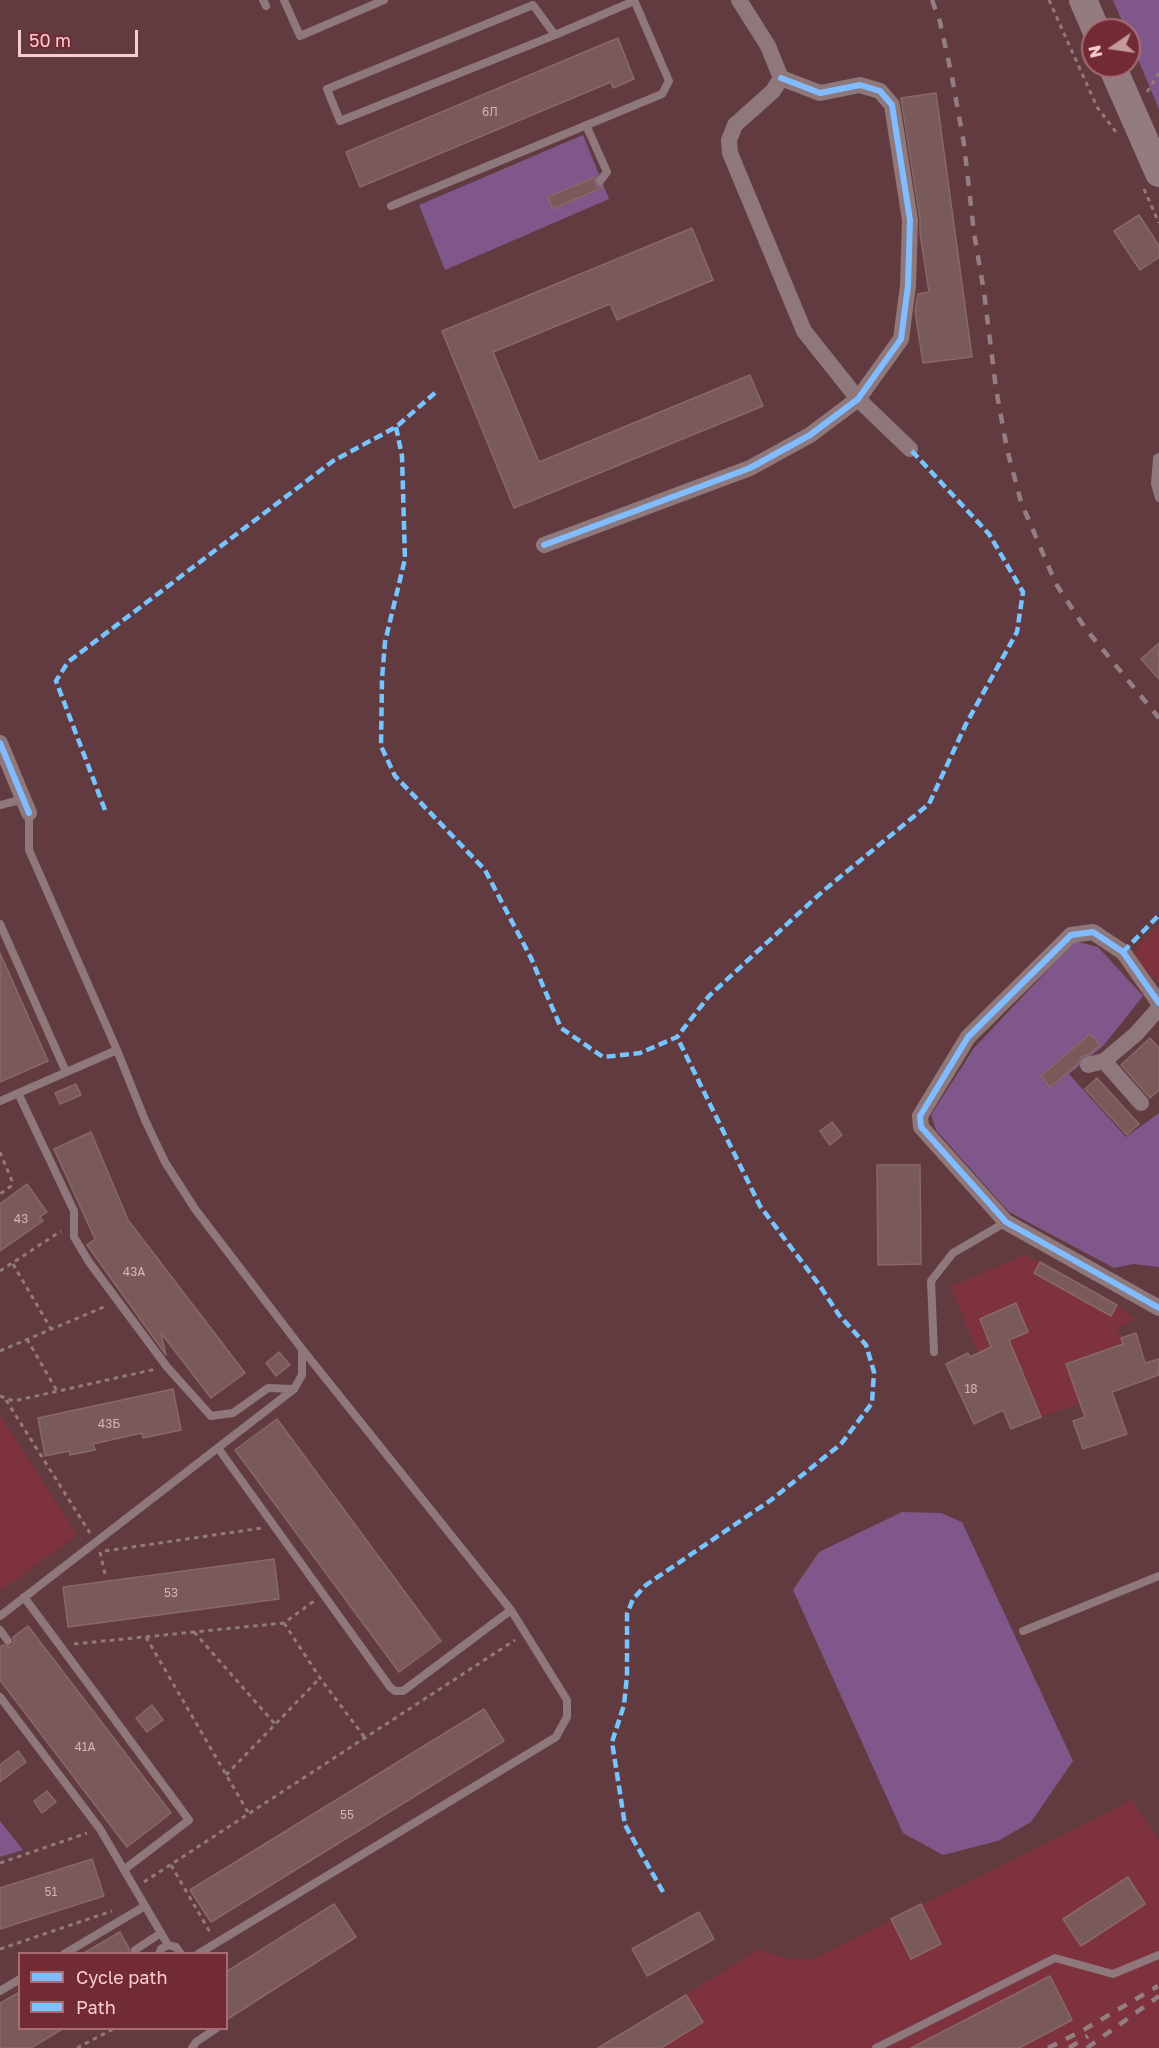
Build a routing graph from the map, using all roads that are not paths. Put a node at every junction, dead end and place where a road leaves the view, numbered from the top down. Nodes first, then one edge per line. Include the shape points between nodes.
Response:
1 (284, 0) edge
2 (384, 0) edge
3 (634, 0) edge
4 (739, 0) edge
5 (1083, 0) edge
6 (1091, 18) edge
7 (555, 34) junction
8 (781, 78) junction
9 (1116, 78) edge
10 (586, 124) junction
11 (1150, 178) edge
12 (600, 181) dead end
13 (391, 206) dead end
14 (858, 399) junction
15 (910, 449) dead end
16 (1159, 457) edge
17 (1159, 498) edge
18 (544, 545) dead end
19 (0, 743) edge
20 (0, 805) edge
21 (26, 806) junction
22 (0, 924) edge
23 (1159, 1003) edge
24 (1159, 1008) edge
25 (117, 1050) junction
26 (66, 1071) junction
27 (18, 1093) junction
28 (0, 1101) edge
29 (1141, 1102) dead end
30 (1006, 1222) junction
31 (1159, 1308) edge
32 (302, 1349) junction
33 (934, 1352) dead end
34 (294, 1389) junction
35 (218, 1448) junction
36 (1159, 1576) edge
37 (24, 1597) junction
38 (511, 1610) junction
39 (0, 1616) edge
40 (0, 1630) edge
41 (1023, 1631) dead end
42 (8, 1641) dead end
43 (0, 1697) edge
44 (125, 1869) junction
45 (143, 1903) junction
46 (161, 1933) junction
47 (168, 1946) junction
48 (135, 1950) dead end
49 (66, 1952) edge
50 (160, 1952) edge
51 (180, 1952) edge
52 (200, 1952) edge
53 (1159, 1955) edge
54 (18, 1980) edge
55 (0, 1991) edge
56 (214, 2030) edge
57 (192, 2048) edge
58 (876, 2048) edge

1 - 2 lane via 300,36
3 - 7 lane
3 - 10 lane via 669,81 662,94
4 - 8 street via 768,45
5 - 6 highway
7 - 7 lane via 340,122 327,89 533,5
8 - 14 street via 773,91 735,124 729,140 730,153 804,331
8 - 14 street via 820,93 860,85 880,91 892,105 910,219 908,286 901,339
9 - 11 highway
10 - 12 lane via 607,172
10 - 13 lane
14 - 15 street
14 - 18 street via 810,435 750,468
16 - 17 lane via 1155,484
19 - 21 street
20 - 21 lane
21 - 25 lane via 29,850
22 - 26 lane
23 - 30 street via 1123,952 1093,932 1071,935 968,1037 920,1116 921,1127
24 - 29 street via 1136,1034 1096,1063
25 - 26 lane
25 - 32 lane via 165,1162 195,1209
26 - 27 lane
27 - 28 lane
27 - 34 lane via 74,1211 74,1237 167,1367 211,1416 233,1413 268,1388
30 - 31 street
30 - 33 lane via 953,1253 931,1281
32 - 34 lane via 302,1376
32 - 38 lane
34 - 35 lane
35 - 37 lane
35 - 38 lane via 395,1691 403,1691
36 - 41 lane
37 - 39 lane
37 - 44 lane via 189,1820
38 - 52 lane via 567,1700 567,1717 556,1737
40 - 42 lane
43 - 44 lane via 100,1828
44 - 45 lane
45 - 46 lane
45 - 49 lane
46 - 47 lane
46 - 48 lane
47 - 50 lane
47 - 51 lane
53 - 58 lane via 1113,1974 1055,1958
54 - 55 lane
56 - 57 lane

